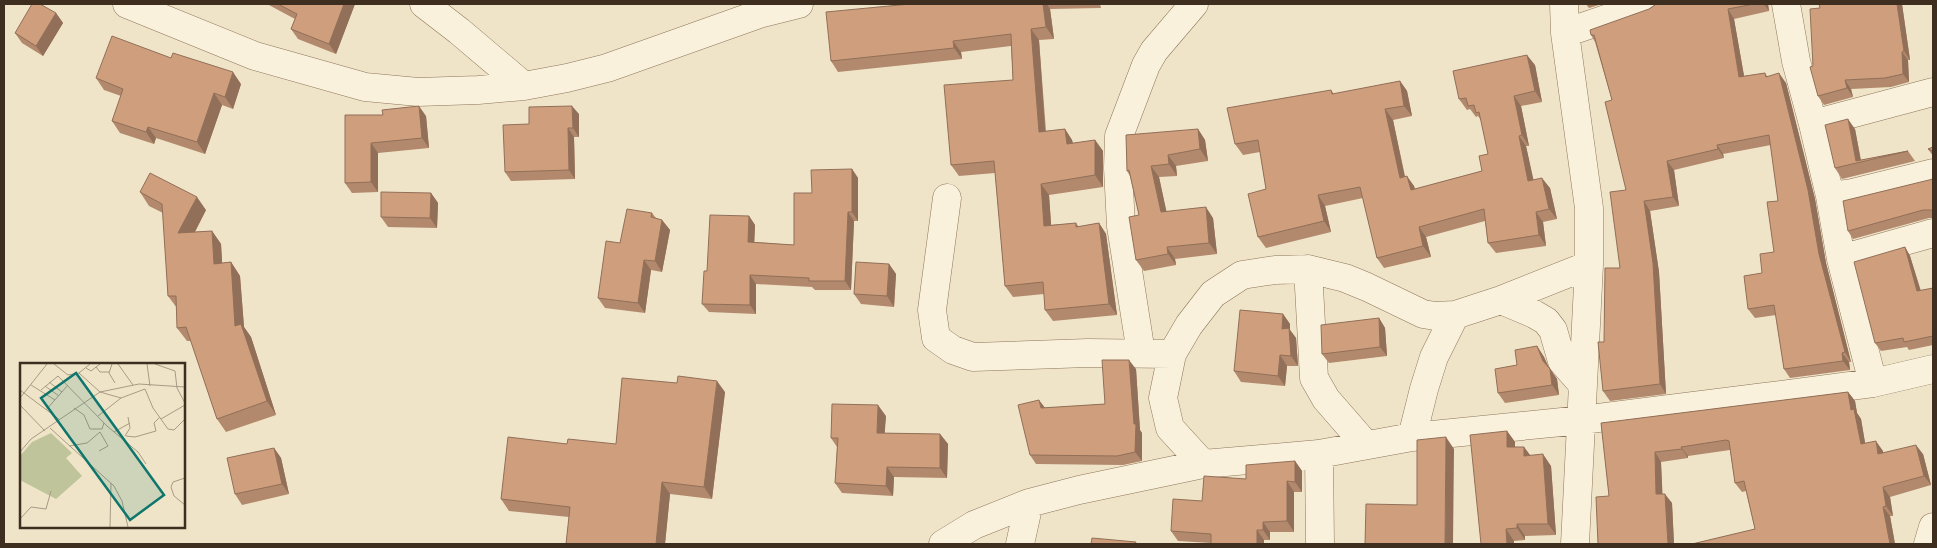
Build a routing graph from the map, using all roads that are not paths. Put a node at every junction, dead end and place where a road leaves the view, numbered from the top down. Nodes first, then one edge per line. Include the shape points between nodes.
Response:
1 (128, 4) edge
2 (424, 4) edge
3 (799, 4) edge
4 (1194, 4) edge
5 (1564, 4) edge
6 (1650, 4) edge
7 (1786, 4) edge
8 (1565, 33) junction
9 (524, 86) junction
10 (1933, 92) edge
11 (1813, 124) junction
12 (1933, 173) edge
13 (1830, 196) junction
14 (947, 198) dead end
15 (1933, 233) edge
16 (1841, 259) junction
17 (1589, 266) junction
18 (1308, 269) junction
19 (1501, 300) junction
20 (1455, 315) junction
21 (1141, 353) junction
22 (1172, 354) junction
23 (1933, 369) edge
24 (1873, 383) junction
25 (1583, 385) junction
26 (1582, 420) junction
27 (1170, 428) junction
28 (1412, 437) junction
29 (1366, 445) junction
30 (1319, 454) junction
31 (1203, 464) junction
32 (1152, 474) junction
33 (1029, 503) junction
34 (1933, 527) edge
35 (943, 544) edge
36 (1020, 544) edge
37 (1320, 544) edge
38 (1575, 544) edge
39 (1928, 544) edge

1 - 9 street via 255,56 366,87 418,92
2 - 9 street
3 - 9 street via 750,17 607,68
4 - 21 street via 1146,65 1119,136 1121,226
5 - 8 street
6 - 8 street
7 - 11 street via 1796,61
8 - 17 street via 1589,208
10 - 11 street
11 - 13 street
12 - 13 street
13 - 16 street
14 - 21 street via 932,310 936,338 953,350 972,357
15 - 16 street
16 - 24 street
17 - 19 street
17 - 25 street
18 - 20 street via 1367,286 1423,314
18 - 22 street via 1242,275 1213,294
18 - 29 street via 1314,378 1326,399
19 - 20 street
19 - 25 street via 1546,321 1553,330 1562,361
20 - 28 street via 1434,356
21 - 22 street
22 - 27 street via 1163,398
23 - 24 street
24 - 26 street
25 - 26 street
26 - 28 street
26 - 38 street
27 - 31 street
27 - 32 street
28 - 29 street
29 - 30 street
30 - 31 street
30 - 37 street
31 - 32 street
32 - 33 street
33 - 35 street via 974,526
33 - 36 street
34 - 39 street

